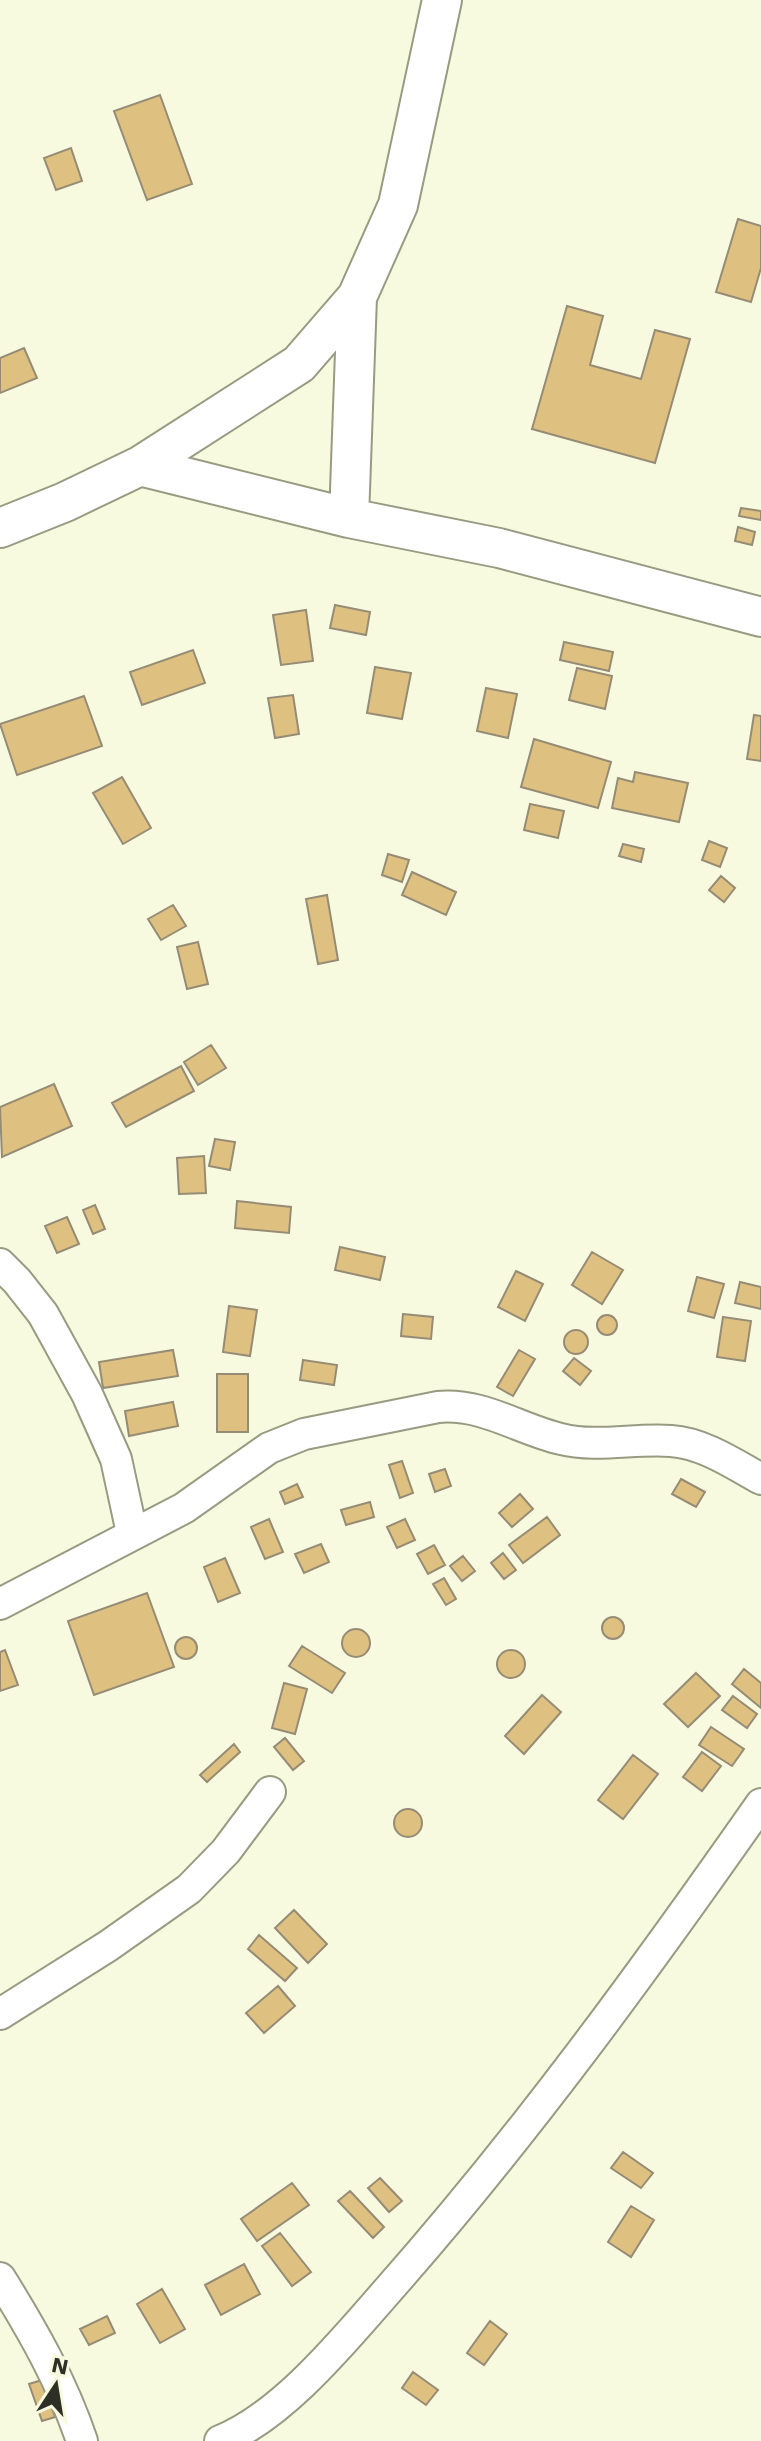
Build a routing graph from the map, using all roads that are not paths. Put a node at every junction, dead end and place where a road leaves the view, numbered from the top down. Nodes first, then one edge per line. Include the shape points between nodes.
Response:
1 (442, 0) edge
2 (357, 297) junction
3 (140, 466) junction
4 (349, 518) junction
5 (0, 528) edge
6 (761, 617) edge
7 (0, 1264) edge
8 (761, 1479) edge
9 (132, 1533) junction
10 (0, 1604) edge
11 (270, 1792) dead end
12 (761, 1804) edge
13 (0, 2014) edge
14 (0, 2278) edge
15 (82, 2441) edge
16 (220, 2441) edge

1 - 2 street via 398,205
2 - 3 street via 299,364
2 - 4 street
3 - 4 street
3 - 5 street
4 - 6 street via 499,548
7 - 9 street via 43,1314 87,1394 116,1459
8 - 9 street via 709,1451 674,1441 561,1439 457,1405 304,1434 269,1448 184,1508
9 - 10 street
11 - 13 street via 226,1851 189,1889
12 - 16 street via 533,2117 436,2235 303,2383
14 - 15 street via 54,2370

